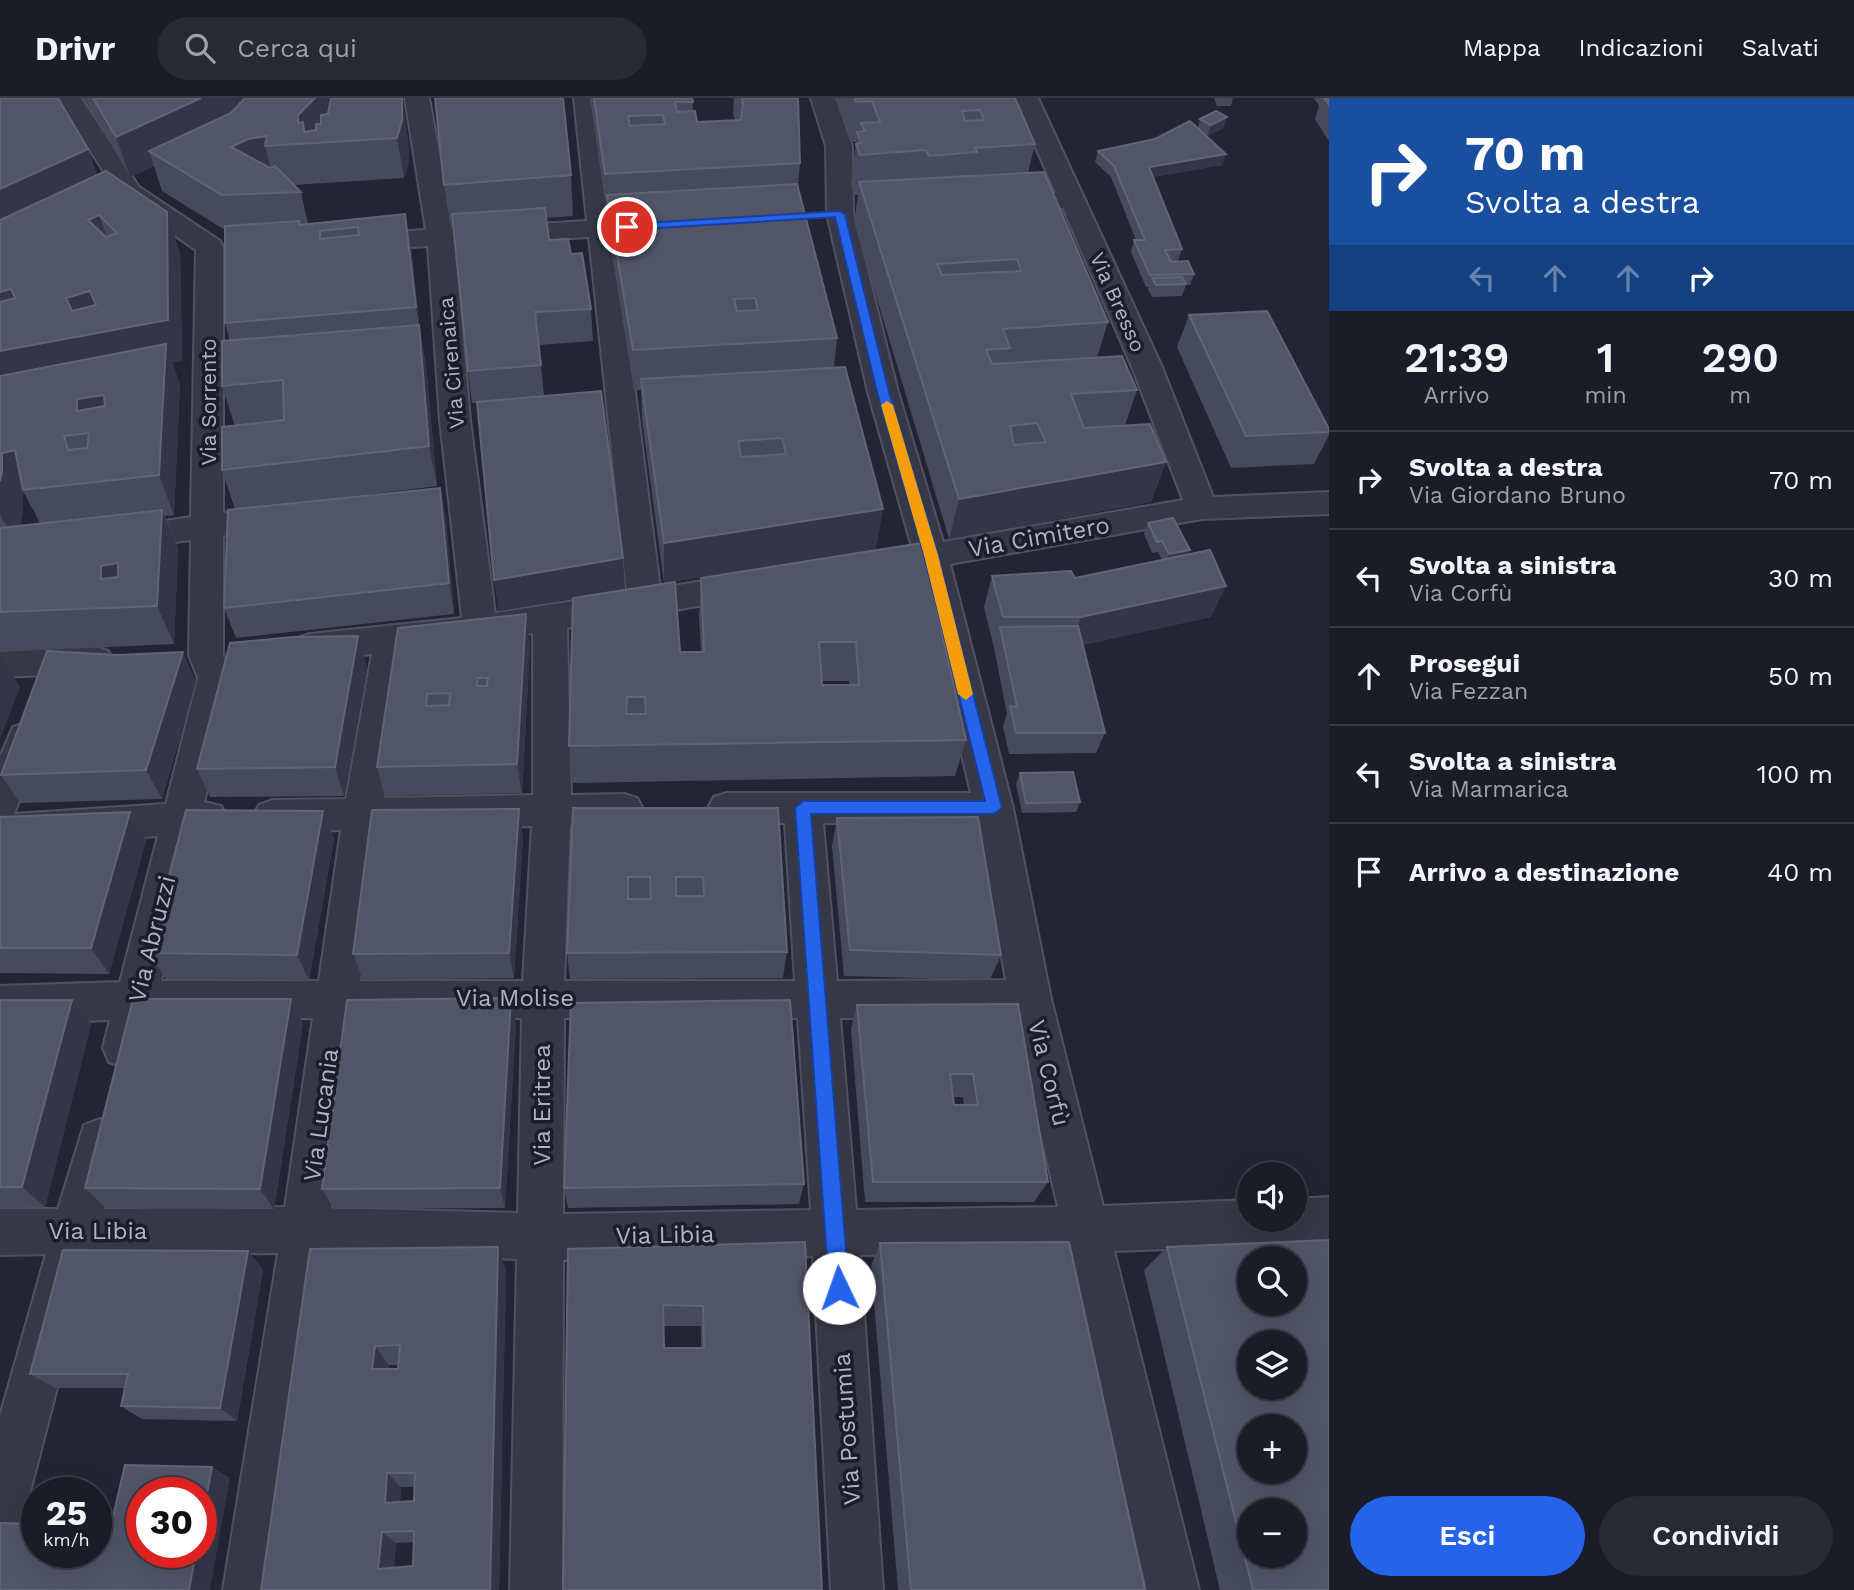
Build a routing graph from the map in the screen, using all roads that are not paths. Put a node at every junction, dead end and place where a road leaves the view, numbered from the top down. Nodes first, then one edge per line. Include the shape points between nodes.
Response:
1 (69, 98) edge
2 (417, 98) edge
3 (586, 98) edge
4 (822, 98) edge
5 (1026, 98) edge
6 (1072, 200) junction
7 (976, 206) edge
8 (867, 212) edge
9 (827, 215) junction
10 (680, 224) edge
11 (601, 229) junction
12 (441, 239) junction
13 (332, 243) edge
14 (1329, 503) edge
15 (1202, 508) junction
16 (263, 520) edge
17 (209, 526) junction
18 (91, 541) edge
19 (931, 555) junction
20 (877, 564) edge
21 (781, 580) edge
22 (645, 602) junction
23 (550, 620) junction
24 (480, 628) junction
25 (392, 640) junction
26 (273, 650) edge
27 (207, 655) joint
28 (130, 658) edge
29 (55, 662) junction
30 (0, 664) edge
31 (0, 804) edge
32 (803, 808) junction
33 (994, 808) junction
34 (552, 809) junction
35 (362, 815) junction
36 (183, 817) junction
37 (0, 831) edge
38 (542, 998) junction
39 (337, 999) junction
40 (816, 999) junction
41 (1030, 999) junction
42 (136, 1000) junction
43 (0, 1005) edge
44 (1329, 1220) edge
45 (1087, 1229) junction
46 (305, 1230) junction
47 (0, 1231) edge
48 (77, 1232) junction
49 (835, 1233) junction
50 (540, 1237) junction
51 (0, 1507) edge
52 (249, 1590) edge
53 (536, 1590) edge
54 (857, 1590) edge
55 (1172, 1590) edge

1 - 17 street, Via Sorrento via 129,192 224,247 208,370
2 - 12 street, Via Cirenaica
3 - 11 street
4 - 9 street, Via Corfù via 839,146
5 - 6 street, Via Bresso
6 - 7 street
6 - 15 street, Via Bresso via 1147,367
8 - 9 street
9 - 19 street, Via Corfù via 869,393
10 - 11 street
11 - 12 street
11 - 22 street
12 - 13 street
12 - 24 street, Via Cirenaica via 435,351 469,419 452,500
14 - 15 street, Via Cimitero
15 - 19 street, Via Cimitero
16 - 17 street
17 - 18 street
17 - 27 street, Via Sorrento
19 - 20 street, Via Cimitero
19 - 33 street, Via Corfù
21 - 22 street
22 - 23 street
23 - 24 street
23 - 34 street, Via Eritrea
24 - 25 street
25 - 26 street
25 - 35 street, Via Lucania
27 - 36 street, Via Abruzzi via 216,678
28 - 29 street
29 - 30 street
29 - 31 street
32 - 33 street
32 - 34 street
32 - 40 street, Via Postumia
33 - 41 street, Via Corfù
34 - 35 street
34 - 38 street, Via Eritrea
35 - 36 street
35 - 39 street, Via Lucania
36 - 37 street
36 - 42 street, Via Abruzzi
38 - 39 street, Via Molise
38 - 40 street, Via Molise
38 - 50 street, Via Eritrea
39 - 42 street, Via Molise
39 - 46 street, Via Lucania
40 - 41 street, Via Molise
40 - 49 street, Via Postumia
41 - 45 street, Via Corfù
42 - 43 street, Via Molise
42 - 48 street, Via Abruzzi
44 - 45 street, Via Libia
45 - 49 street, Via Libia
45 - 55 street, Via Corfù
46 - 48 street, Via Libia
46 - 50 street, Via Libia
46 - 52 street, Via Lucania
47 - 48 street, Via Libia
48 - 51 street, Via Abruzzi
49 - 50 street, Via Libia
49 - 54 street, Via Postumia
50 - 53 street, Via Eritrea

